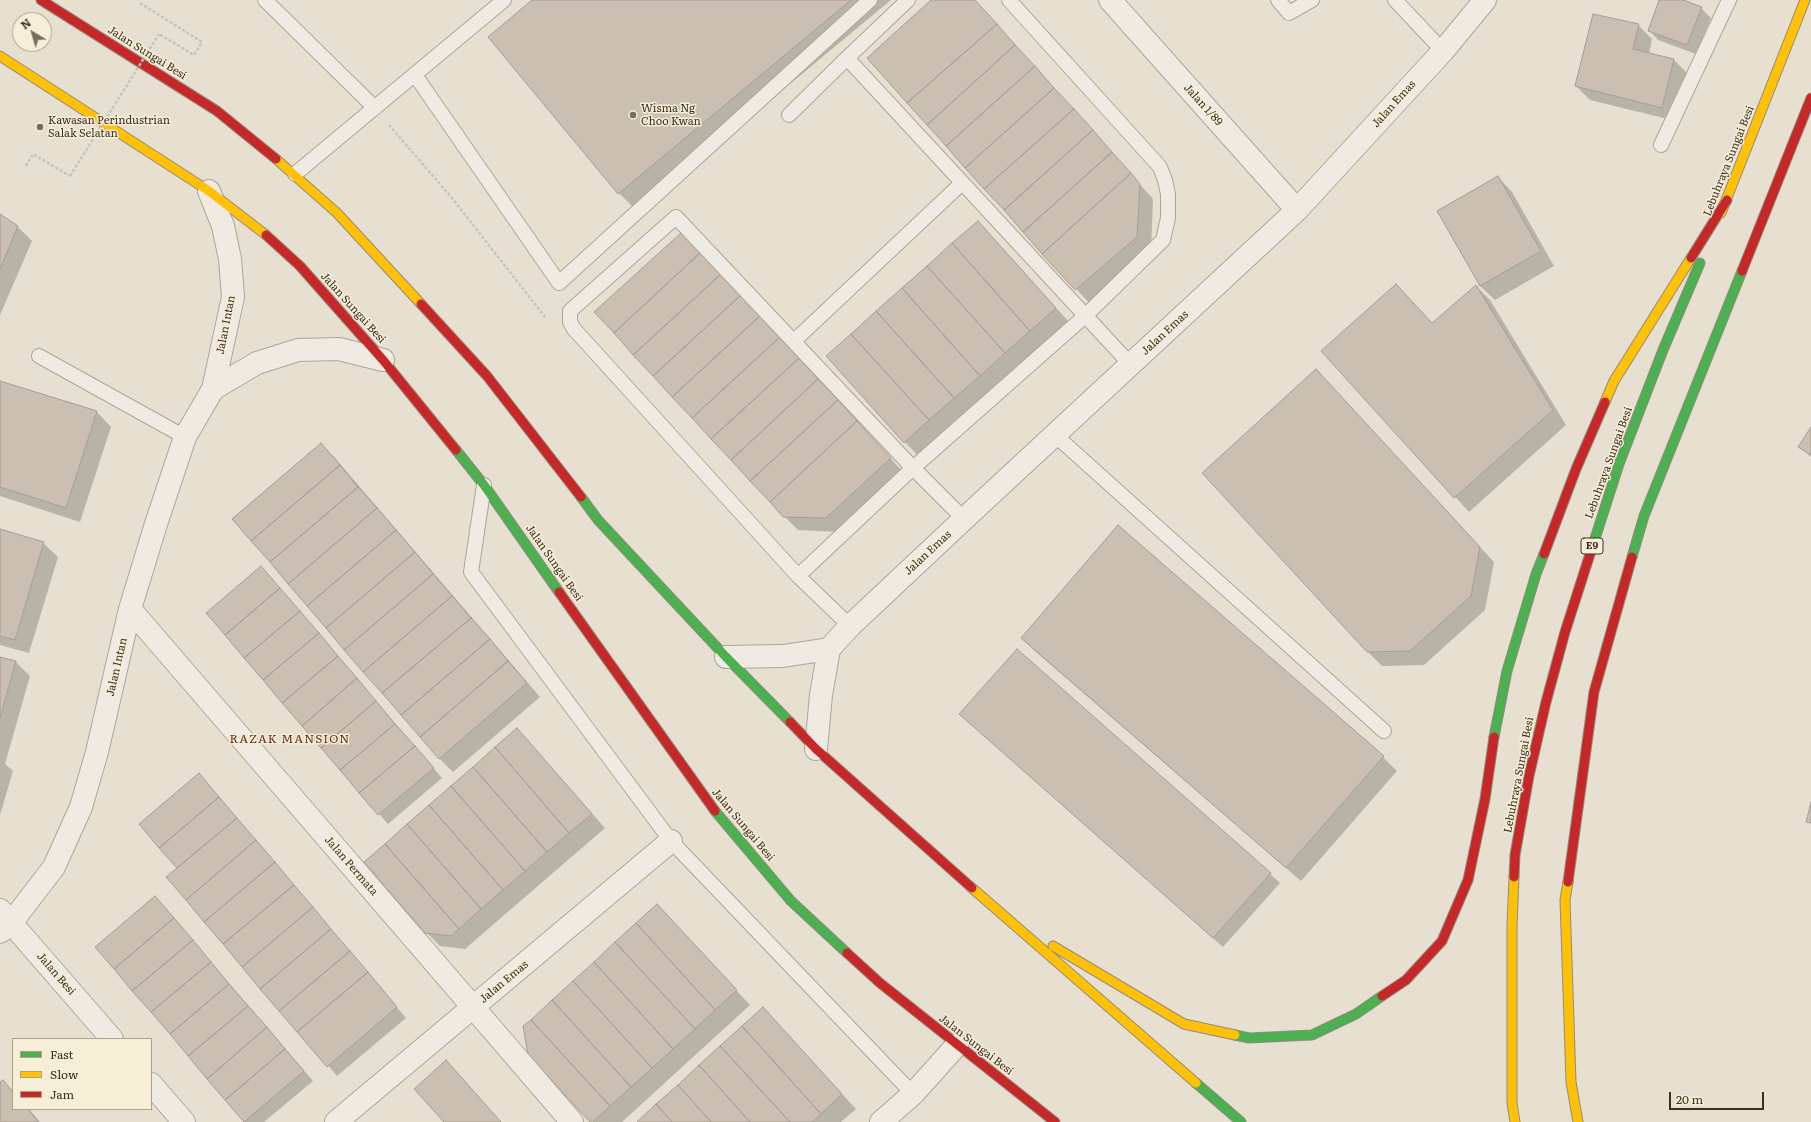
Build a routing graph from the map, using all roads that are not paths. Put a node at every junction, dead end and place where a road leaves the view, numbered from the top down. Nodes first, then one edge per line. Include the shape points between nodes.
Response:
1 (41, 0) edge
2 (266, 0) edge
3 (504, 0) edge
4 (870, 0) edge
5 (908, 0) edge
6 (1008, 0) edge
7 (1110, 0) edge
8 (1278, 0) edge
9 (1312, 0) edge
10 (1395, 0) edge
11 (1485, 0) edge
12 (1729, 0) edge
13 (1805, 0) edge
14 (1443, 51) junction
15 (0, 56) edge
16 (848, 58) junction
17 (415, 75) junction
18 (1811, 98) edge
19 (374, 108) junction
20 (789, 115) dead end
21 (1661, 145) dead end
22 (295, 174) junction
23 (962, 183) junction
24 (209, 191) junction
25 (1727, 200) junction
26 (1297, 210) junction
27 (1085, 316) junction
28 (794, 341) junction
29 (39, 356) dead end
30 (383, 360) junction
31 (1131, 365) junction
32 (213, 390) junction
33 (1055, 435) junction
34 (184, 437) junction
35 (913, 468) junction
36 (484, 484) junction
37 (964, 519) junction
38 (798, 576) junction
39 (130, 609) junction
40 (850, 626) junction
41 (829, 649) junction
42 (726, 657) junction
43 (1384, 732) dead end
44 (816, 748) junction
45 (671, 841) junction
46 (1006, 918) junction
47 (4, 921) edge
48 (474, 1008) junction
49 (111, 1038) edge
50 (957, 1046) junction
51 (152, 1085) edge
52 (913, 1094) junction
53 (184, 1122) edge
54 (336, 1122) edge
55 (572, 1122) edge
56 (881, 1122) edge
57 (1055, 1122) edge
58 (1241, 1122) edge
59 (1515, 1122) edge
60 (1578, 1122) edge

1 - 22 highway, Jalan Sungai Besi via 217,111
2 - 19 lane
3 - 17 lane
4 - 17 lane via 558,283
5 - 16 lane
6 - 27 lane via 1160,167 1165,180 1168,218 1163,240
7 - 26 street, Jalan 1/89
8 - 9 lane via 1289,13
10 - 14 lane
11 - 14 street, Jalan Emas
12 - 21 lane
13 - 25 highway, Lebuhraya Sungai Besi / E9
14 - 26 street, Jalan Emas
15 - 24 highway, Jalan Sungai Besi
16 - 20 lane
16 - 23 lane
17 - 19 lane
18 - 60 highway via 1644,516 1594,692 1565,900 1571,1082
19 - 22 lane
22 - 42 highway, Jalan Sungai Besi via 337,213 487,376 598,520
23 - 27 lane
23 - 28 lane
24 - 30 highway, Jalan Sungai Besi via 256,226 300,266
24 - 32 street, Jalan Intan via 223,226 230,259 233,297
25 - 46 highway via 1614,381 1576,469 1536,574 1507,671 1468,880 1442,941 1406,980 1356,1014 1312,1035 1249,1038 1184,1024
25 - 59 highway, Lebuhraya Sungai Besi / E9 via 1619,464 1565,632 1546,702 1515,855 1512,926 1512,1103
26 - 31 street, Jalan Emas
27 - 31 lane
27 - 35 lane
28 - 35 lane
28 - 38 lane via 676,217 570,311 570,322 574,329
29 - 34 lane
30 - 32 street, Jalan Intan via 339,349 298,350 257,362
30 - 36 highway, Jalan Sungai Besi
31 - 33 street, Jalan Emas
32 - 34 street, Jalan Intan
33 - 37 street, Jalan Emas
33 - 43 lane
34 - 39 street, Jalan Intan
35 - 37 lane
35 - 38 lane
36 - 45 lane via 471,572
36 - 50 highway, Jalan Sungai Besi via 708,803 791,901 880,983
37 - 40 street, Jalan Emas
38 - 40 lane
39 - 47 street, Jalan Intan via 97,752 81,807 54,867
39 - 48 street, Jalan Permata
40 - 41 street, Jalan Emas
41 - 42 street via 783,656
41 - 44 street
42 - 44 highway, Jalan Sungai Besi
44 - 46 highway, Jalan Sungai Besi
45 - 48 street, Jalan Emas
45 - 52 lane
46 - 58 highway
47 - 49 street, Jalan Besi
48 - 54 street, Jalan Emas
48 - 55 street, Jalan Permata
50 - 52 street
50 - 57 highway, Jalan Sungai Besi
51 - 53 street
52 - 56 street

